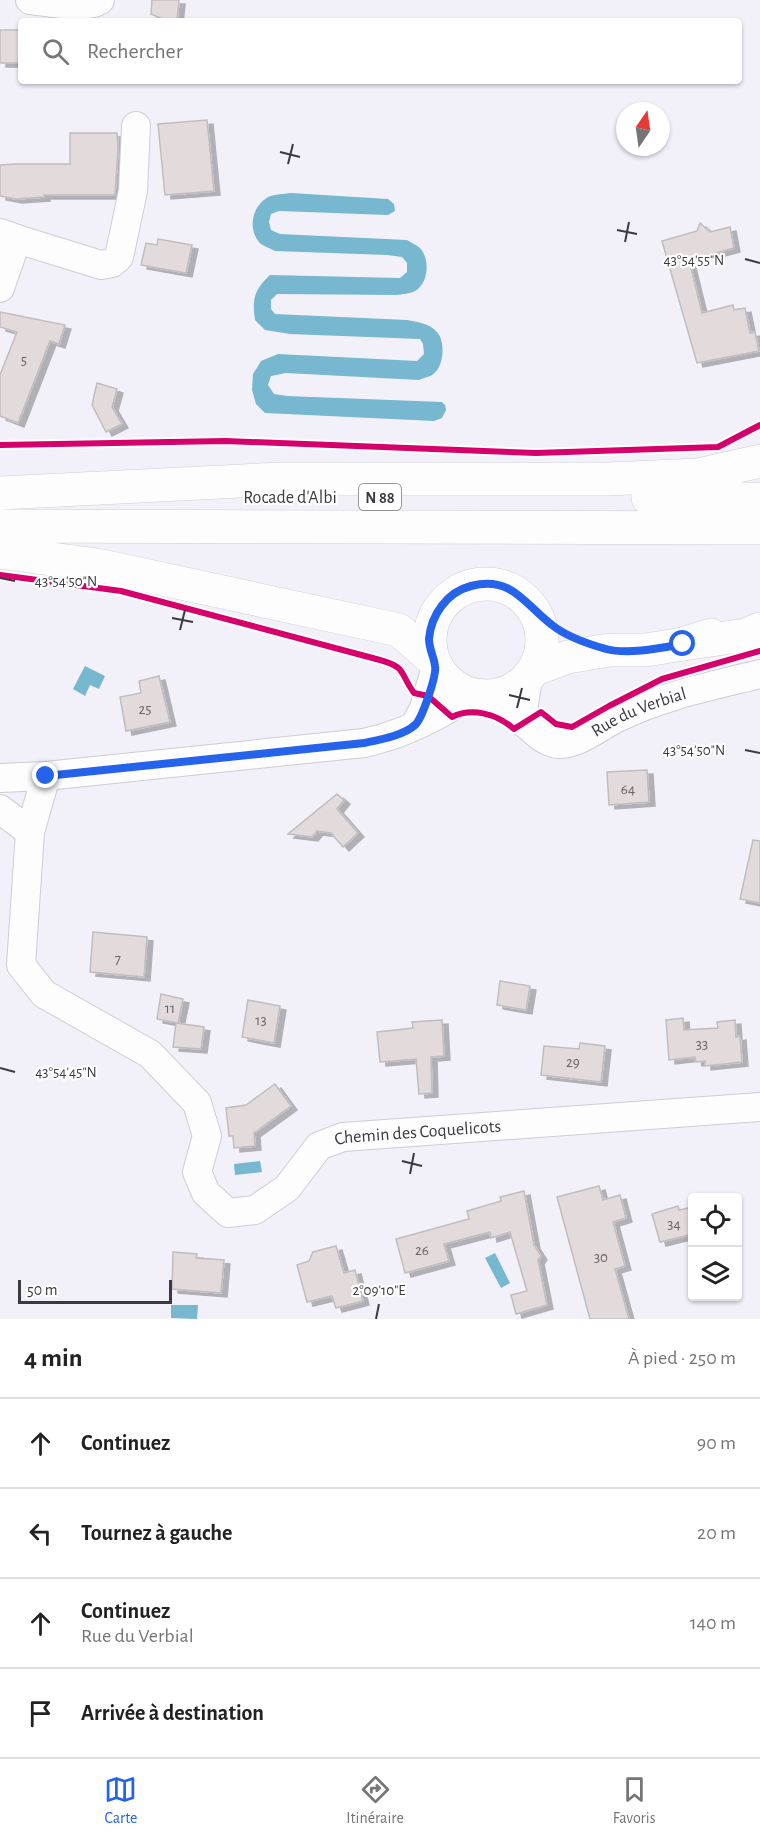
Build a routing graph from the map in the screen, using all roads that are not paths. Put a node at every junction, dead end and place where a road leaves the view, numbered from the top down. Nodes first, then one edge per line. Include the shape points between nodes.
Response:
1 (30, 0) edge
2 (100, 0) edge
3 (136, 126) dead end
4 (8, 236) edge
5 (0, 288) edge
6 (760, 461) edge
7 (0, 494) edge
8 (760, 499) edge
9 (0, 526) edge
10 (760, 528) edge
11 (0, 552) edge
12 (534, 610) junction
13 (760, 615) edge
14 (760, 629) edge
15 (683, 644) junction
16 (609, 650) junction
17 (434, 663) junction
18 (532, 674) junction
19 (760, 674) edge
20 (481, 696) junction
21 (524, 723) junction
22 (415, 725) junction
23 (46, 776) junction
24 (0, 778) edge
25 (0, 809) edge
26 (30, 832) junction
27 (760, 1107) edge

1 - 2 street via 66,4 95,4
3 - 4 street via 133,191 118,256 112,263 101,265
4 - 5 street
6 - 7 main road via 698,475 608,479 281,479
7 - 8 main road, Rocade d'Albi / N 88
9 - 10 main road, Rocade d'Albi / N 88
11 - 17 main road via 97,565 399,630
12 - 16 main road via 570,636
12 - 17 main road via 506,587 470,586 454,594 440,606 432,623 429,641
12 - 18 main road via 543,639
13 - 15 main road
14 - 15 main road via 746,635
15 - 16 main road
16 - 18 main road via 568,657
17 - 20 main road via 458,689
17 - 22 street via 424,708
18 - 20 main road via 505,694
18 - 21 street via 524,704
19 - 21 street, Rue du Verbial via 635,709 575,742 555,744 536,735
20 - 21 street, Rue du Verbial
20 - 22 street
22 - 23 street via 394,736 364,743
23 - 24 street
23 - 26 street, Chemin des Coquelicots
25 - 26 street
26 - 27 street, Chemin des Coquelicots via 21,965 44,994 150,1054 197,1103 207,1136 197,1172 206,1193 228,1213 255,1210 287,1188 320,1146 343,1137

